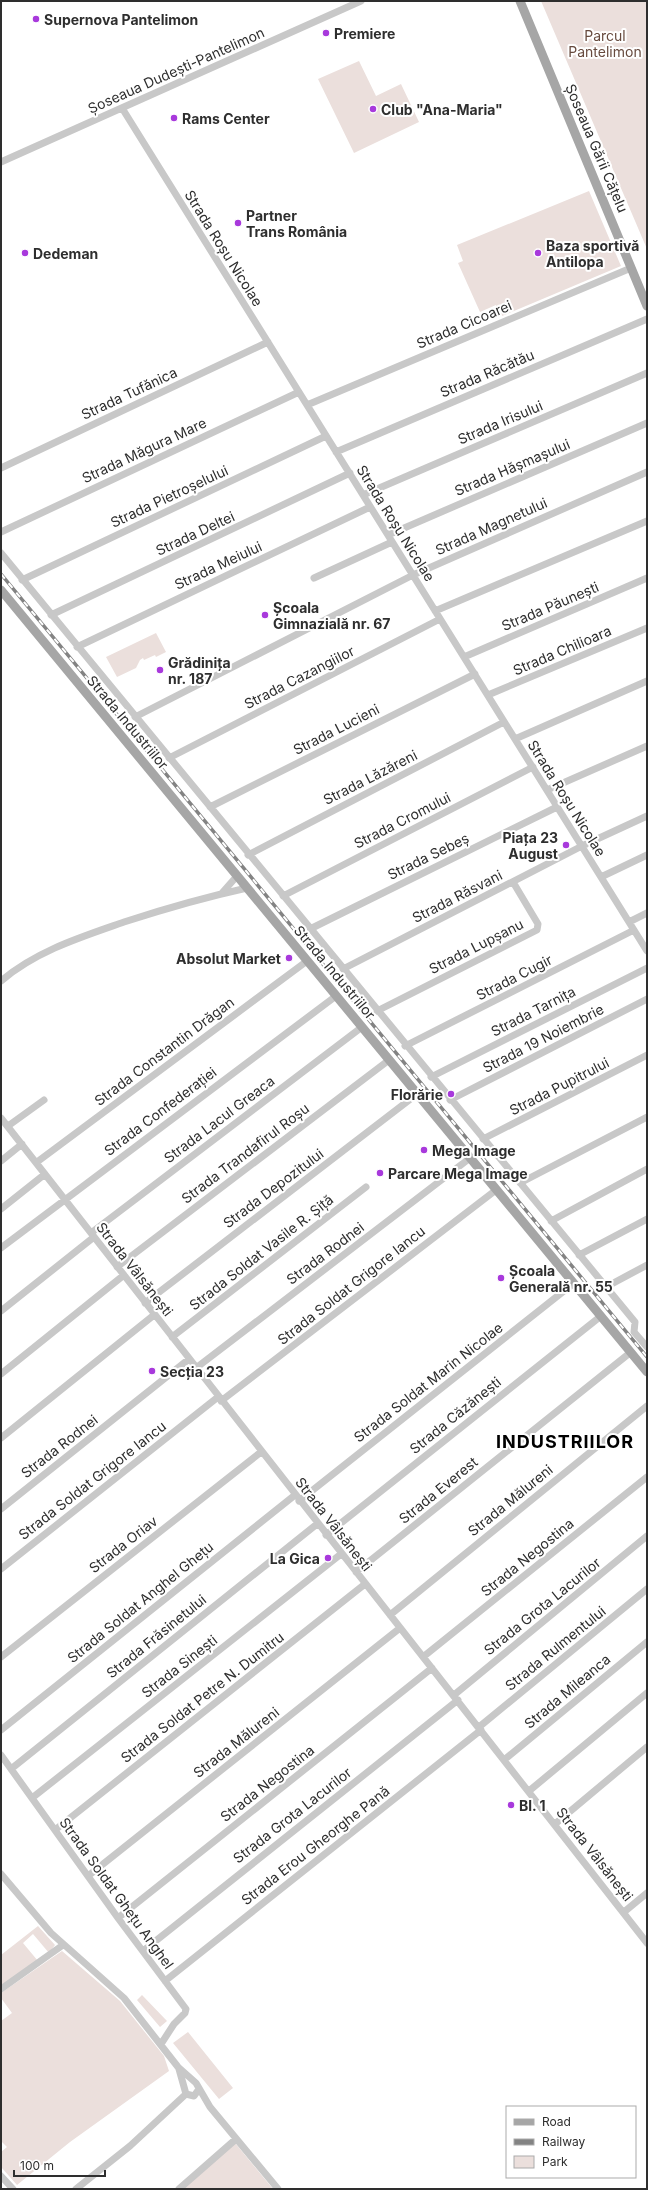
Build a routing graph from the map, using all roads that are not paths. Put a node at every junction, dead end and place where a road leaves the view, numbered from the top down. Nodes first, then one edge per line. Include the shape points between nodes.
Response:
1 (361, 1) edge
2 (520, 1) edge
3 (122, 108) junction
4 (1, 162) edge
5 (631, 268) junction
6 (647, 306) edge
7 (647, 319) edge
8 (268, 342) junction
9 (647, 373) edge
10 (299, 392) junction
11 (307, 405) junction
12 (647, 423) edge
13 (326, 436) junction
14 (336, 452) junction
15 (1, 468) edge
16 (647, 472) edge
17 (350, 473) junction
18 (363, 495) junction
19 (370, 507) junction
20 (647, 521) edge
21 (1, 532) edge
22 (390, 538) junction
23 (1, 553) edge
24 (413, 575) junction
25 (314, 578) dead end
26 (647, 578) edge
27 (22, 580) junction
28 (1, 590) edge
29 (435, 611) junction
30 (51, 615) junction
31 (440, 619) junction
32 (647, 628) edge
33 (76, 647) junction
34 (464, 657) junction
35 (475, 674) junction
36 (647, 681) edge
37 (488, 695) junction
38 (135, 717) junction
39 (504, 722) junction
40 (515, 739) junction
41 (647, 746) edge
42 (169, 758) junction
43 (533, 767) junction
44 (547, 790) junction
45 (210, 807) junction
46 (558, 807) junction
47 (647, 816) edge
48 (582, 846) junction
49 (248, 855) junction
50 (647, 855) edge
51 (237, 876) junction
52 (601, 877) junction
53 (513, 882) junction
54 (247, 888) junction
55 (222, 893) junction
56 (282, 896) junction
57 (647, 913) edge
58 (629, 922) junction
59 (310, 929) junction
60 (634, 930) junction
61 (646, 946) edge
62 (307, 961) junction
63 (647, 968) edge
64 (343, 969) junction
65 (1, 981) edge
66 (336, 996) junction
67 (647, 999) edge
68 (377, 1011) junction
69 (362, 1027) junction
70 (406, 1046) junction
71 (647, 1055) edge
72 (389, 1060) junction
73 (431, 1077) junction
74 (417, 1094) junction
75 (44, 1100) dead end
76 (450, 1100) junction
77 (647, 1117) edge
78 (2, 1119) edge
79 (8, 1126) junction
80 (483, 1139) junction
81 (22, 1144) junction
82 (470, 1158) junction
83 (1, 1161) edge
84 (37, 1162) junction
85 (647, 1169) edge
86 (46, 1174) junction
87 (520, 1183) junction
88 (366, 1187) dead end
89 (496, 1190) junction
90 (65, 1198) junction
91 (1, 1209) edge
92 (647, 1219) edge
93 (551, 1221) junction
94 (92, 1235) junction
95 (1, 1248) edge
96 (579, 1255) junction
97 (647, 1265) edge
98 (117, 1267) junction
99 (124, 1275) junction
100 (574, 1283) junction
101 (606, 1287) junction
102 (145, 1303) junction
103 (1, 1311) edge
104 (154, 1315) junction
105 (600, 1316) junction
106 (172, 1337) junction
107 (647, 1347) edge
108 (630, 1352) junction
109 (189, 1359) junction
110 (196, 1368) junction
111 (647, 1372) edge
112 (1, 1374) edge
113 (220, 1399) junction
114 (647, 1406) edge
115 (1, 1438) edge
116 (261, 1452) junction
117 (647, 1477) edge
118 (297, 1498) junction
119 (1, 1509) edge
120 (318, 1524) junction
121 (326, 1535) junction
122 (647, 1536) edge
123 (341, 1554) junction
124 (1, 1569) edge
125 (356, 1572) junction
126 (365, 1584) junction
127 (647, 1589) edge
128 (390, 1615) junction
129 (400, 1628) junction
130 (647, 1642) edge
131 (1, 1657) edge
132 (423, 1657) junction
133 (432, 1668) junction
134 (647, 1693) edge
135 (456, 1698) junction
136 (480, 1728) junction
137 (1, 1730) edge
138 (647, 1747) edge
139 (1, 1755) edge
140 (504, 1760) junction
141 (11, 1769) junction
142 (529, 1791) junction
143 (32, 1798) junction
144 (555, 1824) junction
145 (55, 1830) junction
146 (1, 1874) edge
147 (88, 1876) junction
148 (647, 1893) edge
149 (624, 1912) junction
150 (118, 1918) junction
151 (647, 1943) edge
152 (63, 1945) junction
153 (142, 1951) junction
154 (165, 1981) junction
155 (1, 1989) edge
156 (161, 2044) junction
157 (178, 2067) junction
158 (192, 2081) junction
159 (184, 2086) junction
160 (199, 2089) junction
161 (189, 2095) junction
162 (210, 2107) junction
163 (236, 2139) junction
164 (1, 2176) edge
165 (13, 2189) edge
166 (76, 2189) edge
167 (179, 2189) edge
168 (278, 2189) edge

1 - 3 street, Șoseaua Dudești-Pantelimon
2 - 5 main road, Șoseaua Gării Cățelu
3 - 4 street, Șoseaua Dudești-Pantelimon
3 - 8 street, Strada Roșu Nicolae
5 - 6 main road, Șoseaua Gării Cățelu
5 - 11 street, Strada Cicoarei
7 - 14 street, Strada Răcătău
8 - 10 street, Strada Roșu Nicolae
8 - 15 street, Strada Tufănica
9 - 18 street, Strada Irisului
10 - 11 street, Strada Roșu Nicolae
10 - 21 street, Strada Măgura Mare
11 - 13 street, Strada Roșu Nicolae
12 - 22 street, Strada Hășmașului
13 - 14 street, Strada Roșu Nicolae
13 - 27 street, Strada Pietroșelului
14 - 17 street, Strada Roșu Nicolae
16 - 24 street, Strada Magnetului
17 - 18 street, Strada Roșu Nicolae
17 - 30 street, Strada Deltei
18 - 19 street, Strada Roșu Nicolae
19 - 22 street, Strada Roșu Nicolae
19 - 33 street, Strada Meiului
20 - 29 street
22 - 24 street, Strada Roșu Nicolae
22 - 25 street, Strada Hășmașului
23 - 27 street
24 - 29 street, Strada Roșu Nicolae
24 - 38 street, Strada Magnetului
26 - 34 street, Strada Păunești
27 - 30 street
28 - 51 main road, Strada Industriilor
29 - 31 street, Strada Roșu Nicolae
30 - 33 street
31 - 34 street, Strada Roșu Nicolae
31 - 42 street, Strada Cazangiilor
32 - 37 street, Strada Chilioara
33 - 38 street
34 - 35 street, Strada Roșu Nicolae
35 - 37 street, Strada Roșu Nicolae
35 - 45 street, Strada Lucieni
36 - 40 street
37 - 39 street, Strada Roșu Nicolae
38 - 42 street
39 - 40 street, Strada Roșu Nicolae
39 - 49 street, Strada Lăzăreni
40 - 43 street, Strada Roșu Nicolae
41 - 44 street
42 - 45 street
43 - 44 street, Strada Roșu Nicolae
43 - 56 street, Strada Cromului
44 - 46 street, Strada Roșu Nicolae
45 - 49 street
46 - 48 street, Strada Roșu Nicolae
46 - 59 street, Strada Sebeș
47 - 48 street, Strada Răsvani
48 - 52 street, Strada Roșu Nicolae
48 - 53 street, Strada Răsvani
49 - 56 street
50 - 52 street
51 - 54 main road, Strada Industriilor
51 - 55 street
52 - 58 street, Strada Roșu Nicolae
53 - 64 street, Strada Răsvani
53 - 68 street, Strada Lupșanu via 538,924 537,930
54 - 55 street
54 - 62 main road, Strada Industriilor
55 - 65 street via 77,938 16,968
56 - 59 street
57 - 58 street
58 - 60 street, Strada Roșu Nicolae
59 - 64 street
60 - 61 street, Strada Roșu Nicolae
60 - 70 street, Strada Cugir
62 - 66 main road, Strada Industriilor
62 - 84 street, Strada Constantin Drăgan
63 - 73 street, Strada Tarnița
64 - 68 street
66 - 69 main road, Strada Industriilor
66 - 90 street, Strada Confederației
67 - 76 street, Strada 19 Noiembrie
68 - 70 street
69 - 72 main road, Strada Industriilor
69 - 94 street, Strada Lacul Greaca
70 - 73 street
71 - 80 street, Strada Pupitrului
72 - 74 main road, Strada Industriilor
72 - 98 street, Strada Trandafirul Roșu
73 - 76 street
74 - 82 main road, Strada Industriilor
74 - 102 street, Strada Depozitului
75 - 79 street
76 - 80 street
77 - 87 street
78 - 79 street, Strada Vâlsănești
79 - 81 street, Strada Vâlsănești
80 - 87 street
81 - 83 street
81 - 84 street, Strada Vâlsănești
82 - 89 main road, Strada Industriilor
82 - 110 street, Strada Rodnei
84 - 86 street, Strada Vâlsănești
85 - 93 street
86 - 90 street, Strada Vâlsănești
86 - 91 street
87 - 93 street
88 - 106 street, Strada Soldat Vasile R. Șiță
89 - 100 main road, Strada Industriilor
89 - 113 street, Strada Soldat Grigore Iancu
90 - 94 street, Strada Vâlsănești
90 - 95 street, Strada Confederației
92 - 96 street
93 - 96 street
94 - 98 street, Strada Vâlsănești
94 - 103 street, Strada Lacul Greaca
96 - 101 street
97 - 101 street
98 - 99 street, Strada Vâlsănești
99 - 102 street, Strada Vâlsănești
99 - 112 street
100 - 105 main road, Strada Industriilor
100 - 118 street, Strada Soldat Marin Nicolae
101 - 107 street via 635,1322 634,1332
102 - 104 street, Strada Vâlsănești
104 - 106 street, Strada Vâlsănești
104 - 115 street
105 - 108 main road, Strada Industriilor
105 - 121 street, Strada Căzănești
106 - 109 street, Strada Vâlsănești
108 - 111 main road, Strada Industriilor
108 - 125 street, Strada Everest
109 - 110 street, Strada Vâlsănești
109 - 119 street, Strada Rodnei
110 - 113 street, Strada Vâlsănești
113 - 116 street, Strada Vâlsănești
113 - 124 street, Strada Soldat Grigore Iancu
114 - 128 street, Strada Mălureni
116 - 118 street, Strada Vâlsănești
116 - 131 street, Strada Oriav
117 - 132 street, Strada Negostina
118 - 120 street, Strada Vâlsănești
118 - 137 street, Strada Soldat Anghel Ghețu
120 - 121 street, Strada Vâlsănești
120 - 141 street, Strada Frăsinetului
121 - 123 street, Strada Vâlsănești
122 - 135 street, Strada Grota Lacurilor
123 - 125 street, Strada Vâlsănești
123 - 143 street, Strada Sinești
125 - 126 street, Strada Vâlsănești
126 - 128 street, Strada Vâlsănești
126 - 145 street, Strada Soldat Petre N. Dumitru
127 - 136 street, Strada Rulmentului
128 - 129 street, Strada Vâlsănești
129 - 132 street, Strada Vâlsănești
129 - 147 street, Strada Mălureni
130 - 140 street, Strada Mileanca
132 - 133 street, Strada Vâlsănești
133 - 135 street, Strada Vâlsănești
133 - 150 street, Strada Negostina
134 - 142 street
135 - 136 street, Strada Vâlsănești
135 - 153 street, Strada Grota Lacurilor
136 - 140 street, Strada Vâlsănești
136 - 154 street, Strada Erou Gheorghe Pană
138 - 144 street
139 - 141 street, Strada Soldat Ghețu Anghel
140 - 142 street, Strada Vâlsănești
141 - 143 street, Strada Soldat Ghețu Anghel
142 - 144 street, Strada Vâlsănești
143 - 145 street, Strada Soldat Ghețu Anghel
144 - 149 street, Strada Vâlsănești
145 - 147 street, Strada Soldat Ghețu Anghel
146 - 152 street
147 - 150 street, Strada Soldat Ghețu Anghel
148 - 149 street
149 - 151 street, Strada Vâlsănești
150 - 153 street, Strada Soldat Ghețu Anghel
152 - 155 street
152 - 156 street via 124,1998
153 - 154 street, Strada Soldat Ghețu Anghel
154 - 156 street, Strada Soldat Ghețu Anghel via 186,2011
156 - 157 street
157 - 158 street
157 - 159 street
158 - 159 street
158 - 160 street
159 - 161 street
160 - 161 street via 197,2093
160 - 162 street
161 - 162 street
161 - 166 street
162 - 163 street
163 - 167 street
163 - 168 street
164 - 165 street

